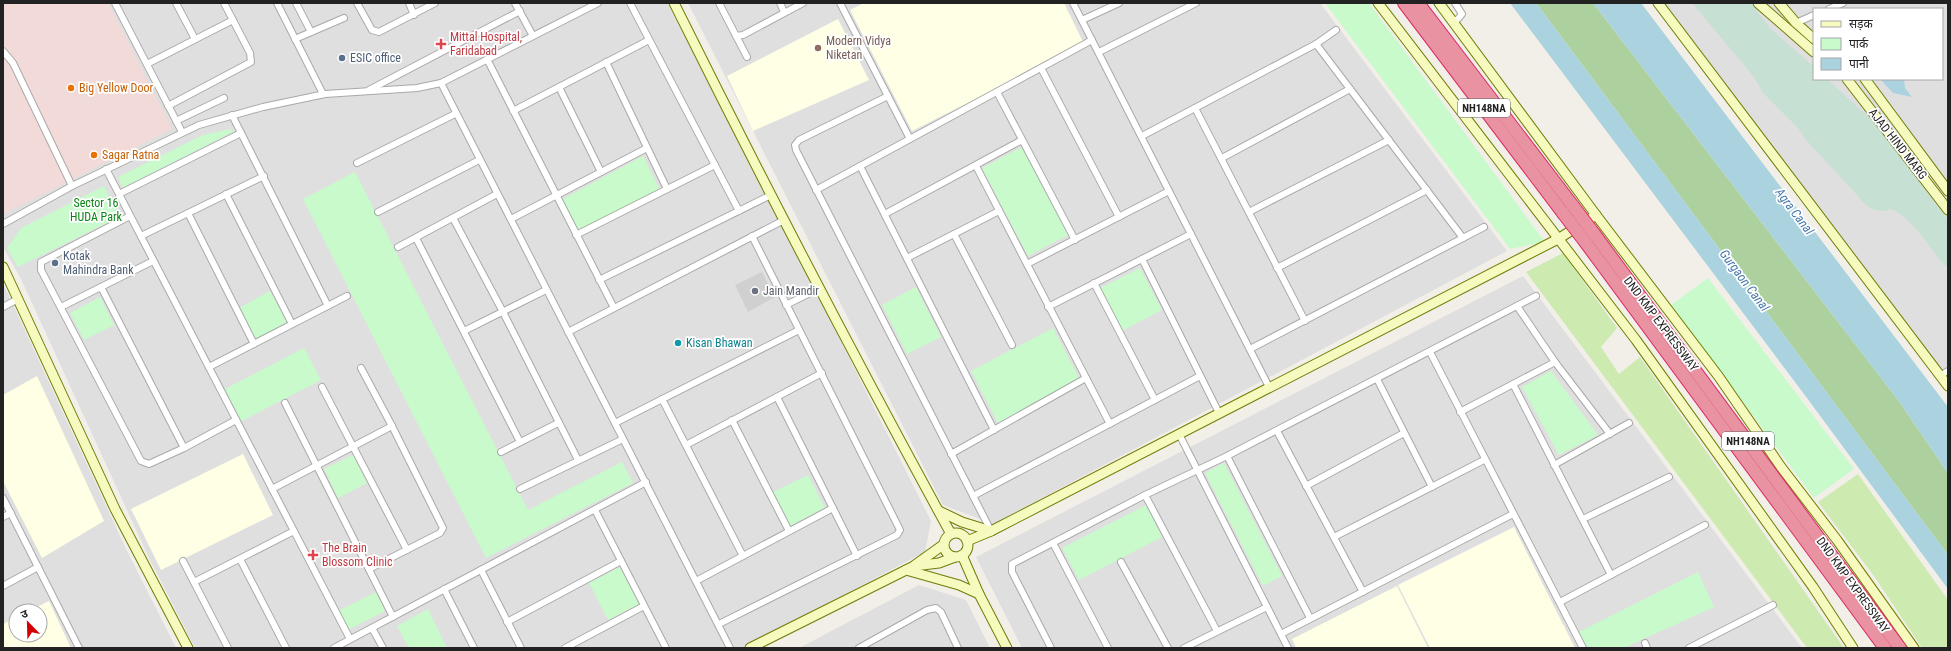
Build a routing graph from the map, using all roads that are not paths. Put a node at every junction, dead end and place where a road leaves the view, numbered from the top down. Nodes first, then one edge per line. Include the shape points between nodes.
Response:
1 (115, 3) edge
2 (176, 3) edge
3 (224, 3) edge
4 (277, 3) edge
5 (296, 3) edge
6 (358, 3) edge
7 (409, 3) edge
8 (434, 3) edge
9 (515, 3) edge
10 (598, 3) edge
11 (630, 3) edge
12 (674, 3) edge
13 (719, 3) edge
14 (780, 3) edge
15 (803, 3) edge
16 (840, 3) edge
17 (1073, 3) edge
18 (1118, 3) edge
19 (1196, 3) edge
20 (1378, 3) edge
21 (1404, 3) edge
22 (1418, 3) edge
23 (1439, 3) edge
24 (1455, 3) edge
25 (1658, 3) edge
26 (1758, 3) edge
27 (1779, 3) edge
28 (1843, 3) edge
29 (1831, 8) edge
30 (520, 12) junction
31 (784, 12) junction
32 (414, 15) junction
33 (1813, 16) edge
34 (344, 18) dead end
35 (233, 20) junction
36 (1082, 20) junction
37 (1453, 21) junction
38 (1796, 23) junction
39 (1336, 30) dead end
40 (311, 32) junction
41 (533, 36) junction
42 (736, 36) junction
43 (1813, 38) edge
44 (195, 39) junction
45 (295, 39) junction
46 (649, 40) junction
47 (1092, 40) junction
48 (1316, 44) junction
49 (3, 51) edge
50 (1813, 51) edge
51 (1099, 52) junction
52 (747, 57) dead end
53 (487, 59) junction
54 (606, 62) junction
55 (147, 64) junction
56 (1041, 68) junction
57 (1848, 80) edge
58 (1866, 80) edge
59 (441, 82) junction
60 (559, 87) junction
61 (1350, 89) junction
62 (368, 91) junction
63 (997, 92) junction
64 (323, 94) junction
65 (888, 96) junction
66 (224, 98) dead end
67 (168, 106) junction
68 (1195, 108) junction
69 (513, 111) junction
70 (455, 114) junction
71 (232, 115) junction
72 (176, 120) junction
73 (182, 132) junction
74 (241, 133) junction
75 (1142, 136) junction
76 (910, 139) junction
77 (1022, 140) junction
78 (1389, 140) junction
79 (647, 148) junction
80 (1222, 158) junction
81 (480, 160) junction
82 (357, 163) dead end
83 (715, 165) junction
84 (860, 166) junction
85 (976, 166) junction
86 (106, 170) junction
87 (601, 172) junction
88 (264, 176) junction
89 (72, 186) junction
90 (667, 189) junction
91 (816, 190) junction
92 (1427, 190) junction
93 (1169, 191) junction
94 (1948, 191) edge
95 (119, 194) junction
96 (226, 194) junction
97 (497, 194) junction
98 (556, 195) junction
99 (771, 195) junction
100 (1948, 210) edge
101 (739, 211) junction
102 (999, 211) junction
103 (378, 212) dead end
104 (1248, 212) junction
105 (188, 213) junction
106 (885, 214) junction
107 (1596, 215) junction
108 (130, 216) junction
109 (1119, 217) junction
110 (453, 218) junction
111 (510, 219) junction
112 (784, 220) junction
113 (3, 224) edge
114 (1484, 227) dead end
115 (954, 234) junction
116 (1191, 234) junction
117 (576, 235) junction
118 (141, 236) junction
119 (752, 236) junction
120 (416, 238) junction
121 (1463, 238) junction
122 (1558, 239) junction
123 (1075, 240) junction
124 (398, 247) dead end
125 (907, 258) junction
126 (1142, 259) junction
127 (153, 260) junction
128 (1027, 264) junction
129 (3, 267) edge
130 (1277, 268) junction
131 (3, 279) edge
132 (599, 280) junction
133 (1094, 283) junction
134 (101, 287) junction
135 (820, 288) junction
136 (546, 290) junction
137 (347, 296) dead end
138 (1536, 296) dead end
139 (16, 300) junction
140 (786, 305) junction
141 (328, 306) junction
142 (1516, 306) junction
143 (3, 307) edge
144 (61, 307) junction
145 (1048, 307) junction
146 (614, 308) junction
147 (503, 312) junction
148 (1305, 321) junction
149 (292, 324) junction
150 (799, 330) junction
151 (464, 331) junction
152 (568, 332) junction
153 (254, 344) junction
154 (1012, 346) dead end
155 (1250, 349) junction
156 (1430, 352) junction
157 (1555, 362) junction
158 (209, 367) junction
159 (361, 368) dead end
160 (822, 373) junction
161 (1944, 373) edge
162 (1200, 376) junction
163 (1086, 378) junction
164 (1377, 379) junction
165 (1513, 384) junction
166 (1948, 386) edge
167 (322, 387) dead end
168 (1269, 387) junction
169 (777, 397) junction
170 (662, 399) junction
171 (1155, 400) junction
172 (285, 403) dead end
173 (1460, 412) junction
174 (1219, 413) junction
175 (236, 420) junction
176 (732, 420) junction
177 (558, 422) junction
178 (615, 423) junction
179 (1629, 423) dead end
180 (1110, 424) junction
181 (392, 426) junction
182 (994, 430) junction
183 (1277, 431) junction
184 (1404, 433) junction
185 (1179, 434) junction
186 (1610, 434) junction
187 (623, 439) junction
188 (520, 442) junction
189 (686, 444) junction
190 (354, 446) junction
191 (184, 448) junction
192 (501, 452) dead end
193 (951, 454) junction
194 (1227, 456) junction
195 (578, 460) junction
196 (1484, 460) junction
197 (316, 465) junction
198 (1554, 465) junction
199 (1197, 470) junction
200 (1669, 477) dead end
201 (646, 482) junction
202 (1306, 486) junction
203 (1432, 487) junction
204 (272, 489) junction
205 (520, 489) dead end
206 (1144, 495) junction
207 (973, 496) junction
208 (3, 498) edge
209 (833, 508) junction
210 (595, 510) junction
211 (939, 512) junction
212 (11, 513) junction
213 (1513, 514) junction
214 (3, 517) edge
215 (1583, 519) junction
216 (1705, 525) dead end
217 (294, 531) junction
218 (789, 531) junction
219 (991, 531) junction
220 (951, 534) junction
221 (1334, 537) junction
222 (967, 541) junction
223 (1053, 543) junction
224 (943, 545) junction
225 (407, 550) junction
226 (743, 556) junction
227 (857, 556) junction
228 (959, 556) junction
229 (240, 559) junction
230 (184, 561) dead end
231 (621, 561) junction
232 (1121, 562) dead end
233 (38, 567) junction
234 (910, 568) junction
235 (369, 569) junction
236 (481, 570) junction
237 (1611, 575) junction
238 (696, 581) junction
239 (194, 582) junction
240 (3, 586) edge
241 (444, 589) junction
242 (1363, 592) junction
243 (979, 594) junction
244 (1560, 602) junction
245 (1773, 605) dead end
246 (644, 606) junction
247 (1267, 607) junction
248 (393, 617) junction
249 (1310, 618) junction
250 (507, 622) junction
251 (718, 624) junction
252 (372, 628) junction
253 (1217, 631) junction
254 (1280, 634) junction
255 (350, 639) junction
256 (79, 648) edge
257 (181, 648) edge
258 (188, 648) edge
259 (228, 648) edge
260 (286, 648) edge
261 (334, 648) edge
262 (383, 648) edge
263 (474, 648) edge
264 (521, 648) edge
265 (565, 648) edge
266 (666, 648) edge
267 (730, 648) edge
268 (750, 648) edge
269 (859, 648) edge
270 (958, 648) edge
271 (1007, 648) edge
272 (1051, 648) edge
273 (1108, 648) edge
274 (1168, 648) edge
275 (1184, 648) edge
276 (1288, 648) edge
277 (1583, 648) edge
278 (1688, 648) edge
279 (1852, 648) edge
280 (1885, 648) edge
281 (1900, 648) edge
282 (1914, 648) edge

1 - 55 street
2 - 44 street
3 - 35 street
4 - 45 street
5 - 40 street
6 - 32 street via 369,26 375,32
7 - 32 street
8 - 32 street
9 - 30 street
10 - 41 street
11 - 46 street
12 - 99 street
13 - 42 street
14 - 31 street
15 - 31 street
16 - 65 street
17 - 36 street
18 - 36 street
19 - 51 street
20 - 122 street
21 - 280 highway, DND KMP EXPRESSWAY / NH148NA, bridge via 1586,243
22 - 281 highway, DND KMP EXPRESSWAY / NH148NA, bridge via 1595,235
23 - 37 street
24 - 37 street via 1462,14
25 - 161 street via 1893,315
26 - 50 street
27 - 38 street
28 - 29 street
30 - 41 street
30 - 62 street
31 - 42 street via 743,35
33 - 38 street
34 - 40 street
35 - 44 street
35 - 67 street via 250,53 251,62
36 - 47 street
37 - 107 street
38 - 43 street
39 - 48 street
40 - 45 street
41 - 53 street
42 - 52 street
44 - 55 street
45 - 64 street
46 - 54 street
46 - 83 street
47 - 51 street
47 - 56 street
48 - 61 street
48 - 68 street
49 - 89 street via 13,63
51 - 75 street
53 - 59 street
53 - 69 street
54 - 60 street
54 - 79 street
55 - 67 street
56 - 63 street
56 - 109 street
57 - 100 street, AJAD HIND MARG
58 - 94 street
59 - 62 street via 417,88
59 - 70 street
60 - 69 street
60 - 87 street
61 - 78 street
61 - 80 street
62 - 64 street
63 - 76 street
63 - 77 street
64 - 71 street
65 - 76 street
65 - 91 street via 797,142 796,150
66 - 72 street
67 - 72 street
68 - 75 street
68 - 80 street
69 - 98 street
70 - 81 street
70 - 82 street
71 - 73 street
71 - 74 street
72 - 73 street
73 - 86 street
74 - 88 street
74 - 95 street
75 - 93 street
76 - 84 street
77 - 85 street
77 - 123 street
78 - 92 street
78 - 104 street
79 - 87 street
79 - 90 street
80 - 104 street
81 - 97 street
81 - 103 street
83 - 90 street
83 - 101 street
84 - 91 street
84 - 106 street
85 - 102 street
85 - 106 street
86 - 89 street
86 - 95 street
87 - 98 street
88 - 96 street
88 - 141 street
89 - 113 street
90 - 117 street
91 - 193 street
92 - 121 street
92 - 130 street
93 - 109 street
93 - 116 street
95 - 108 street
96 - 105 street
96 - 149 street
97 - 110 street
97 - 111 street
98 - 111 street
98 - 117 street
99 - 101 street
99 - 112 street
101 - 132 street
102 - 115 street
102 - 128 street
104 - 130 street
105 - 118 street
105 - 153 street
106 - 125 street
107 - 122 street
107 - 282 street via 1719,377 1781,467
108 - 118 street
108 - 144 street via 41,262 41,270
109 - 123 street
110 - 120 street
110 - 147 street
111 - 136 street
112 - 119 street
112 - 135 street
114 - 121 street
115 - 125 street
115 - 154 street
116 - 126 street
116 - 155 street
117 - 132 street
118 - 127 street
119 - 140 street
119 - 146 street
120 - 124 street
120 - 151 street
121 - 148 street
122 - 168 street
122 - 279 street via 1636,340 1804,574
123 - 128 street
125 - 182 street
126 - 133 street
126 - 162 street
127 - 134 street
127 - 158 street
128 - 145 street
129 - 139 street
130 - 148 street
131 - 139 street
132 - 146 street
133 - 145 street
133 - 171 street
134 - 144 street
134 - 191 street
135 - 140 street
135 - 211 street
136 - 147 street
136 - 152 street
137 - 141 street
138 - 142 street
139 - 143 street
139 - 257 street via 110,511
139 - 258 street via 115,508
140 - 150 street
141 - 149 street
142 - 156 street
142 - 157 street
144 - 191 street via 141,461 149,464
145 - 163 street
146 - 152 street
147 - 151 street
147 - 177 street
148 - 155 street
149 - 153 street
150 - 160 street
150 - 170 street
151 - 188 street
152 - 178 street
153 - 158 street
155 - 168 street
156 - 164 street
156 - 173 street
157 - 165 street
157 - 186 street
158 - 175 street
159 - 181 street
160 - 169 street
160 - 227 street via 900,527 897,535
161 - 166 street
162 - 171 street
162 - 174 street
163 - 180 street
163 - 182 street
164 - 183 street
164 - 184 street
165 - 173 street
165 - 198 street
167 - 190 street
168 - 174 street
169 - 176 street
169 - 209 street
170 - 178 street
170 - 189 street
171 - 180 street
172 - 197 street
173 - 196 street
174 - 185 street
175 - 191 street
175 - 204 street
176 - 189 street
176 - 218 street
177 - 188 street
177 - 195 street
178 - 187 street
179 - 186 street
180 - 207 street
181 - 190 street
181 - 225 street via 443,528 440,533
182 - 193 street
183 - 194 street
183 - 202 street
184 - 202 street
184 - 203 street
185 - 199 street
185 - 219 street
186 - 198 street
187 - 195 street
187 - 201 street
188 - 192 street
189 - 226 street
190 - 197 street
190 - 225 street
193 - 207 street
194 - 199 street
194 - 249 street
195 - 205 street
196 - 203 street
196 - 213 street
197 - 204 street
197 - 235 street
198 - 215 street
199 - 206 street
199 - 247 street
200 - 215 street
201 - 210 street
201 - 238 street
202 - 221 street
203 - 221 street
204 - 217 street
206 - 223 street
206 - 253 street
207 - 219 street
208 - 212 street
209 - 218 street
209 - 227 street
210 - 231 street
210 - 236 street
211 - 219 street
211 - 220 street
212 - 214 street
212 - 233 street
213 - 242 street
213 - 244 street
215 - 237 street
216 - 237 street
217 - 229 street
217 - 255 street
218 - 226 street
219 - 222 street
220 - 222 street via 958,533
220 - 224 street via 945,538
221 - 242 street
222 - 228 street via 967,549
223 - 272 street via 1016,562 1010,568
223 - 273 street
224 - 228 street via 948,555
224 - 234 street
225 - 235 street
226 - 238 street
227 - 251 street
228 - 234 street via 939,563
228 - 243 street
229 - 239 street
229 - 260 street
230 - 239 street
231 - 246 street
231 - 250 street
232 - 274 street
233 - 240 street
233 - 256 street
234 - 243 street
234 - 268 street
235 - 248 street
236 - 241 street
236 - 250 street
237 - 244 street
238 - 251 street
239 - 259 street
241 - 248 street
241 - 263 street
242 - 249 street
243 - 271 street
244 - 277 street
245 - 278 street
246 - 265 street
246 - 266 street
247 - 253 street
247 - 254 street
248 - 252 street
249 - 254 street
250 - 264 street
251 - 267 street
252 - 255 street
252 - 262 street
253 - 275 street
254 - 276 street
255 - 261 street
269 - 270 street via 927,610 936,608 941,612

